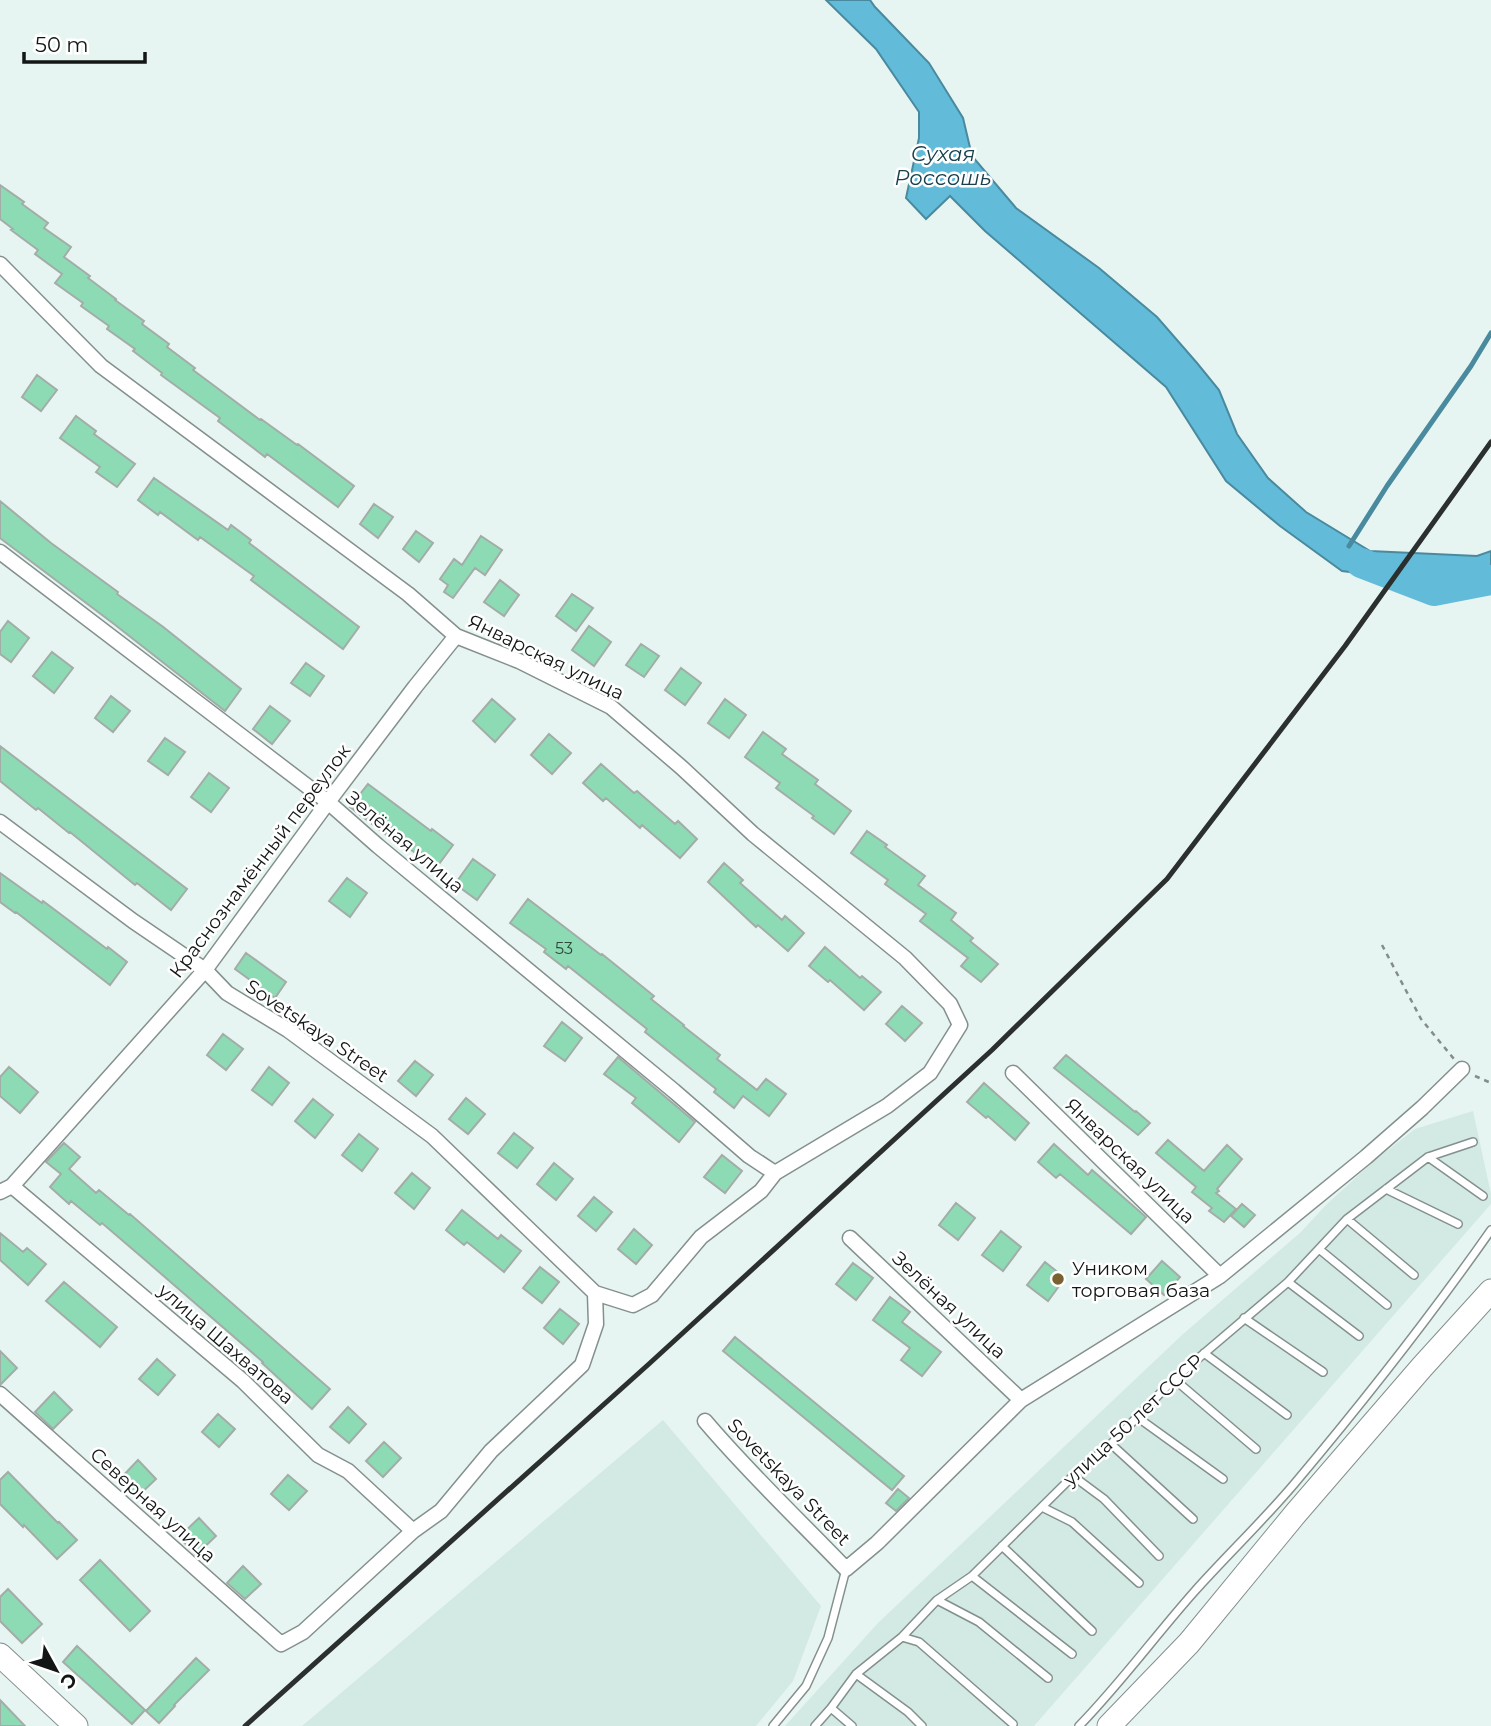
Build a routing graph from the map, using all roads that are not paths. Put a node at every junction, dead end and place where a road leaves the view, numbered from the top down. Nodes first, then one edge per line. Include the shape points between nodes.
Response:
1 (0, 264) edge
2 (0, 552) edge
3 (456, 636) junction
4 (328, 802) junction
5 (0, 822) edge
6 (205, 970) junction
7 (1462, 1069) road end
8 (1013, 1073) dead end
9 (1473, 1142) dead end
10 (1428, 1157) junction
11 (775, 1173) junction
12 (6, 1189) edge
13 (1386, 1189) junction
14 (1483, 1196) dead end
15 (1347, 1219) junction
16 (1458, 1224) dead end
17 (1491, 1230) edge
18 (850, 1238) dead end
19 (1319, 1249) junction
20 (1414, 1275) dead end
21 (1220, 1276) junction
22 (1288, 1282) junction
23 (1491, 1291) edge
24 (596, 1293) junction
25 (1387, 1305) dead end
26 (1244, 1318) junction
27 (1359, 1336) dead end
28 (1204, 1353) junction
29 (1323, 1372) dead end
30 (1174, 1379) junction
31 (0, 1394) edge
32 (1021, 1399) junction
33 (1287, 1415) dead end
34 (1137, 1417) junction
35 (705, 1421) dead end
36 (1111, 1444) junction
37 (1256, 1449) dead end
38 (1073, 1476) junction
39 (1223, 1479) dead end
40 (1042, 1507) junction
41 (1193, 1519) dead end
42 (413, 1531) junction
43 (1002, 1546) junction
44 (1159, 1556) dead end
45 (846, 1569) junction
46 (972, 1576) junction
47 (1139, 1583) dead end
48 (937, 1600) junction
49 (1092, 1631) dead end
50 (902, 1637) junction
51 (1072, 1654) dead end
52 (0, 1655) edge
53 (856, 1674) junction
54 (1048, 1678) dead end
55 (831, 1708) junction
56 (1013, 1724) dead end
57 (76, 1726) edge
58 (773, 1726) edge
59 (815, 1726) edge
60 (852, 1726) edge
61 (922, 1726) edge
62 (1079, 1726) edge
63 (1109, 1726) edge

1 - 3 street, Январская улица via 101,366 408,594
2 - 4 street, Зелёная улица
3 - 4 street, Краснознамённый переулок
3 - 11 street, Январская улица via 611,706 753,834 905,958 950,1004 960,1025 930,1073 887,1106
4 - 6 street, Краснознамённый переулок
4 - 11 street, Зелёная улица via 749,1156
5 - 6 street, Sovetskaya Street
6 - 12 street, Краснознамённый переулок
6 - 24 street, Sovetskaya Street via 227,993 288,1030 432,1136
7 - 21 street via 1366,1157
8 - 21 street, Январская улица
9 - 10 lane, улица 50 лет СССР
10 - 13 lane, улица 50 лет СССР
10 - 14 lane
11 - 24 street via 761,1191 701,1237 652,1295 633,1305
12 - 42 street, улица Шахватова via 243,1381 318,1455 348,1471
13 - 15 lane, улица 50 лет СССР
13 - 16 lane
15 - 19 lane, улица 50 лет СССР
15 - 20 lane
17 - 62 lane via 1445,1296 1294,1484
18 - 32 street, Зелёная улица
19 - 22 lane, улица 50 лет СССР
19 - 25 lane
21 - 32 street
22 - 26 lane, улица 50 лет СССР
22 - 27 lane
23 - 63 main road via 1189,1643
24 - 42 street via 596,1324 582,1365 491,1451 441,1511
26 - 28 lane, улица 50 лет СССР
26 - 29 lane
28 - 30 lane, улица 50 лет СССР
28 - 33 lane
30 - 34 lane, улица 50 лет СССР
30 - 37 lane
31 - 42 street, Северная улица via 281,1644 303,1632
32 - 45 street
34 - 36 lane, улица 50 лет СССР
34 - 39 lane
35 - 45 street, Sovetskaya Street
36 - 38 lane, улица 50 лет СССР
36 - 41 lane
38 - 40 lane, улица 50 лет СССР
38 - 44 lane via 1104,1499
40 - 43 lane, улица 50 лет СССР
40 - 47 lane via 1072,1522
43 - 46 lane, улица 50 лет СССР
43 - 49 lane
45 - 58 lane via 828,1638 806,1686
46 - 48 lane, улица 50 лет СССР
46 - 51 lane
48 - 50 lane, улица 50 лет СССР
48 - 54 lane via 979,1622
50 - 53 lane, улица 50 лет СССР
50 - 56 lane via 919,1642
52 - 57 main road
53 - 55 lane, улица 50 лет СССР
53 - 61 lane
55 - 59 lane, улица 50 лет СССР
55 - 60 lane

